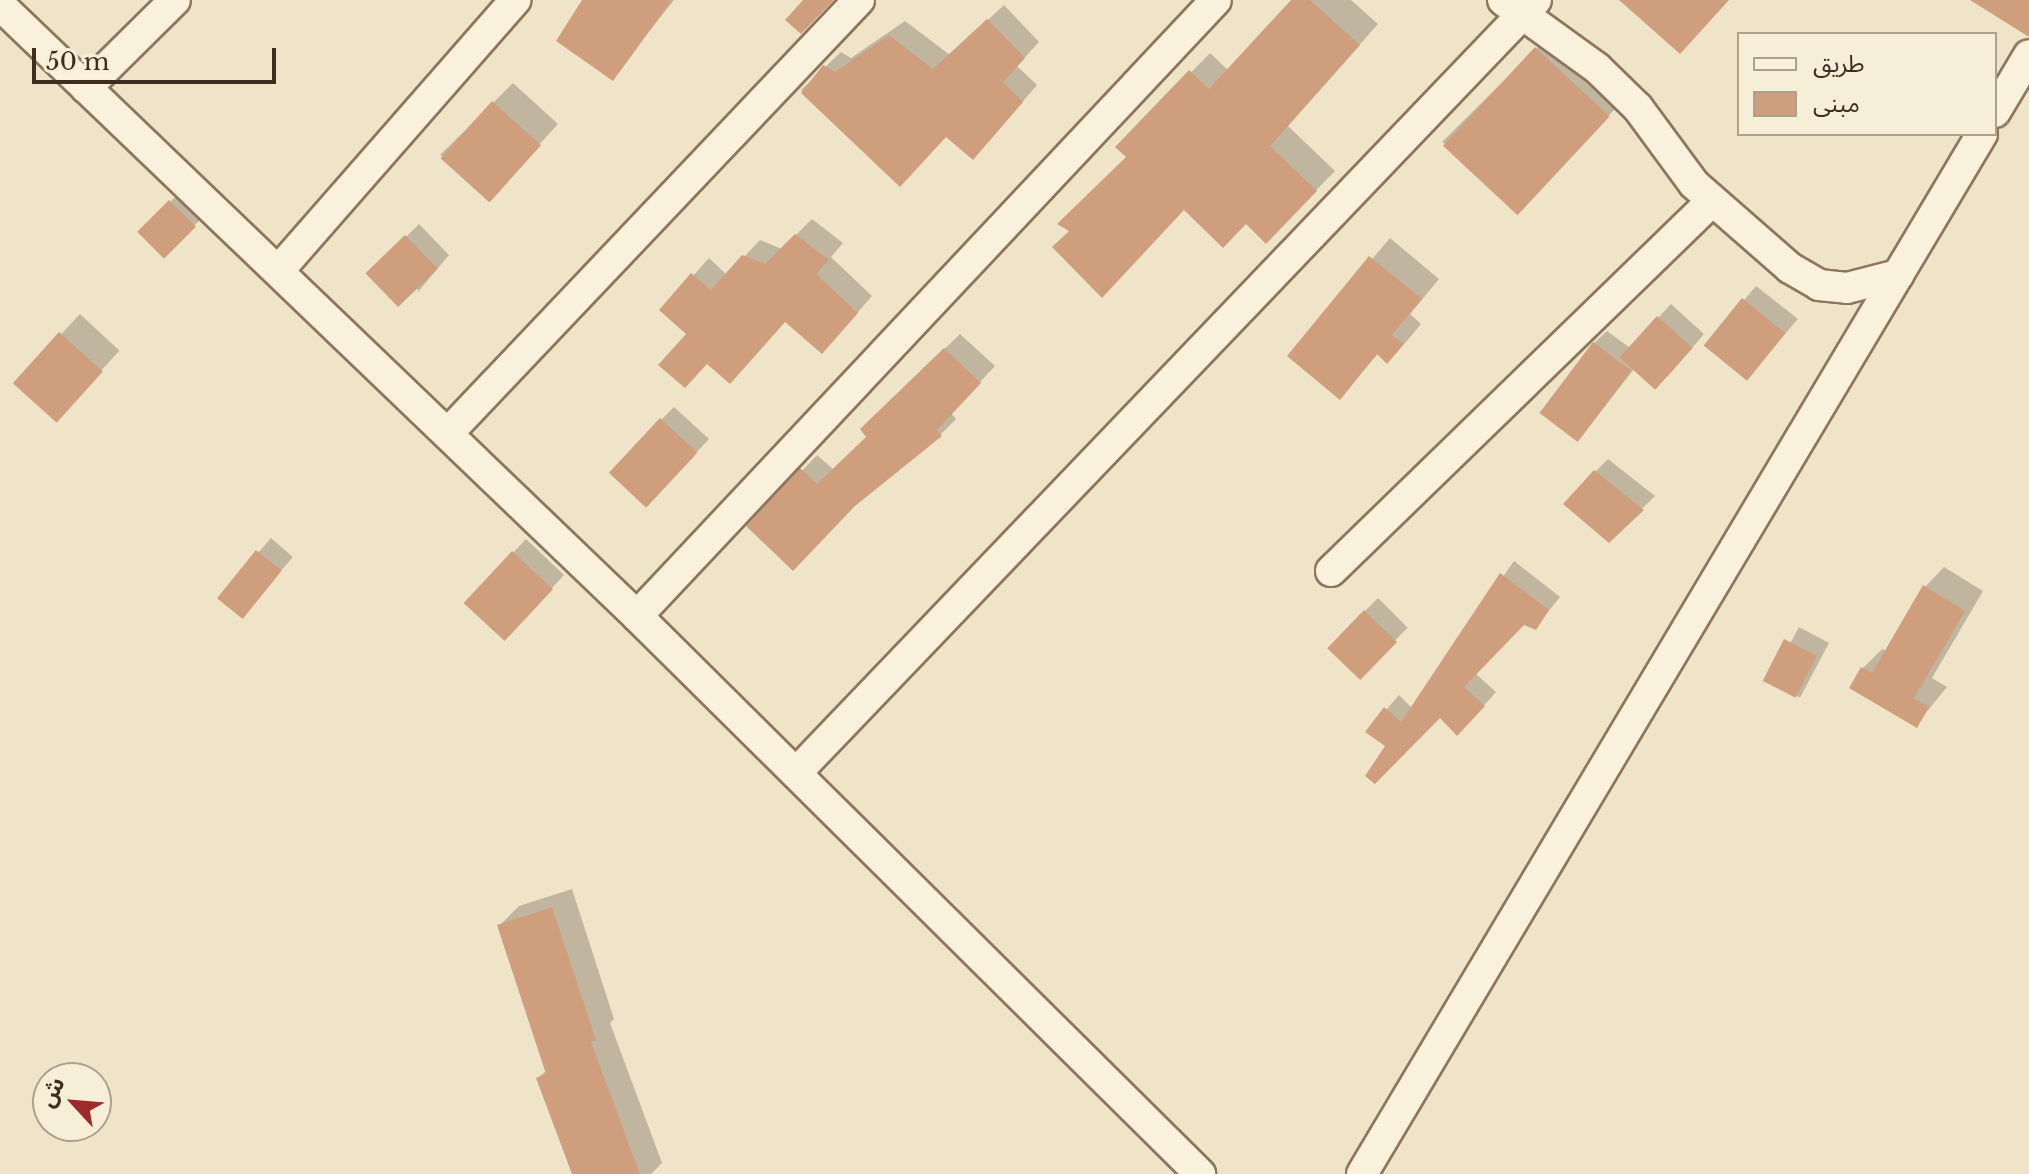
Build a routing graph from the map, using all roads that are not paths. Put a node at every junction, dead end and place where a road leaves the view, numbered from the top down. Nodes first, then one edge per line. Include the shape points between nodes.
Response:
1 (175, 0) edge
2 (515, 0) edge
3 (859, 0) edge
4 (1216, 0) edge
5 (0, 5) edge
6 (1520, 5) edge
7 (2029, 55) edge
8 (86, 88) junction
9 (1997, 109) edge
10 (1981, 136) edge
11 (1712, 201) junction
12 (279, 270) junction
13 (1898, 275) junction
14 (448, 433) junction
15 (1331, 571) dead end
16 (637, 616) junction
17 (796, 773) junction
18 (1200, 1174) edge
19 (1362, 1174) edge

1 - 8 street
2 - 12 street
3 - 14 street
4 - 16 street
5 - 8 street
6 - 11 street via 1638,108
6 - 17 street
7 - 9 street
8 - 12 street
10 - 13 street
11 - 13 street via 1790,268 1819,285 1847,288
11 - 15 street
12 - 14 street
13 - 19 street
14 - 16 street
16 - 17 street
17 - 18 street

